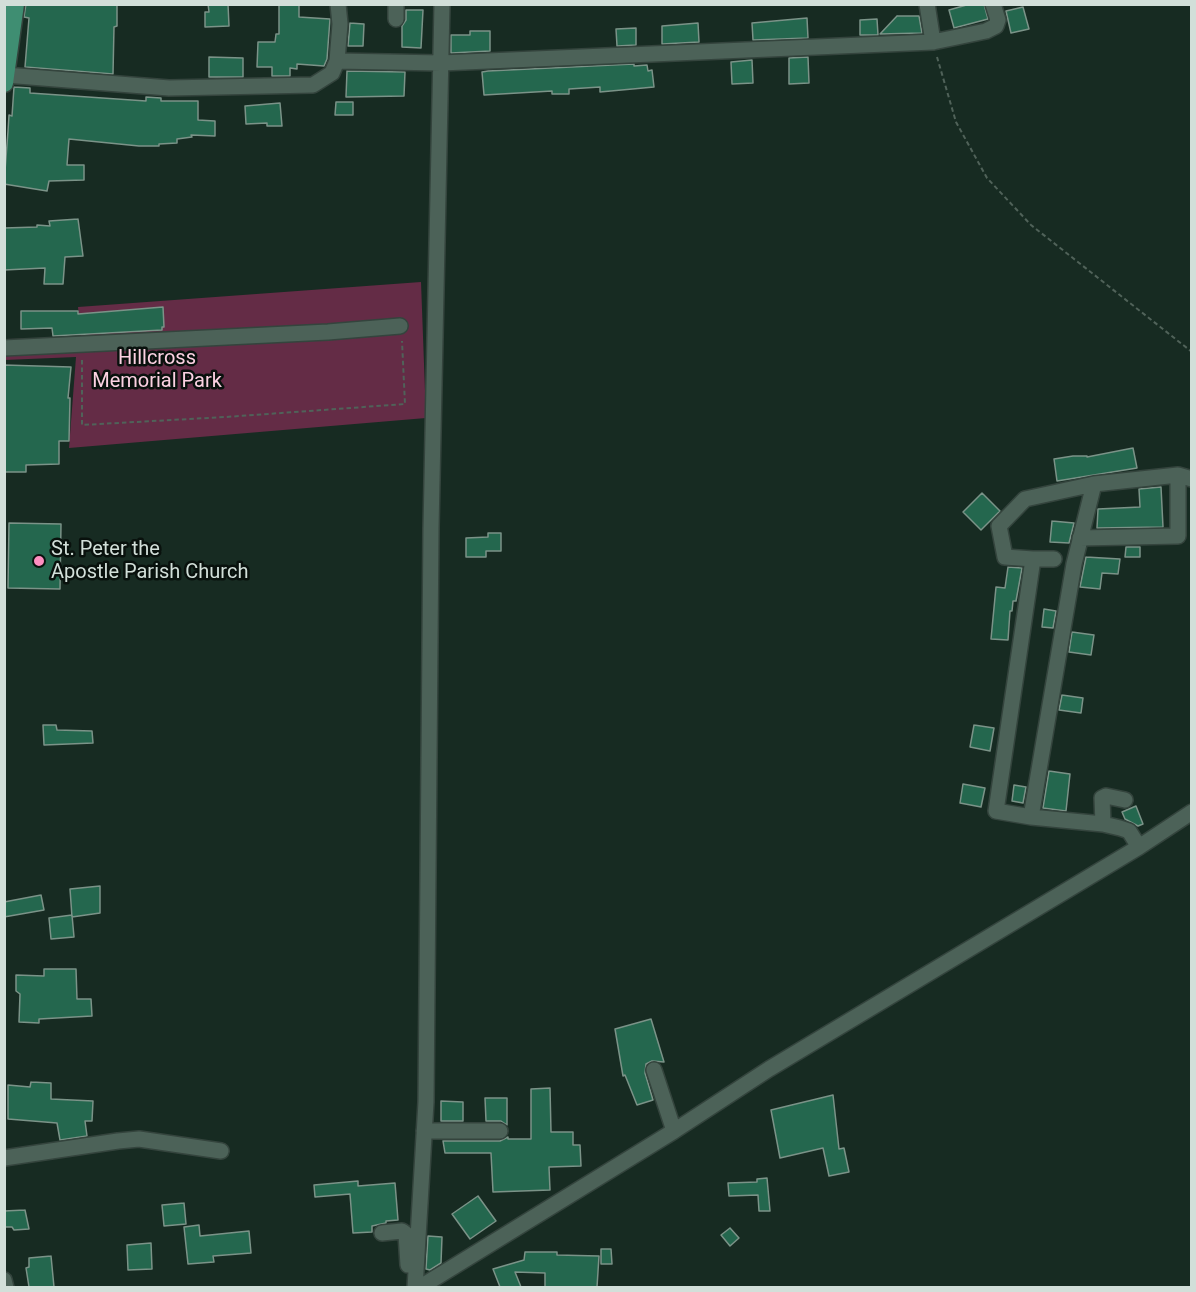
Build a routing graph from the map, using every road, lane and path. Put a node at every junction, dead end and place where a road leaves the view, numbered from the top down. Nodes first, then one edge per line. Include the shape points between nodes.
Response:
1 (15, 4) edge
2 (338, 4) edge
3 (442, 4) edge
4 (927, 4) edge
5 (993, 4) edge
6 (933, 42) junction
7 (337, 61) junction
8 (441, 63) junction
9 (5, 69) edge
10 (400, 326) joint
11 (83, 345) junction
12 (4, 348) edge
13 (1191, 352) edge
14 (1185, 477) edge
15 (1094, 484) junction
16 (1080, 538) junction
17 (1033, 559) junction
18 (1054, 559) dead end
19 (1125, 800) dead end
20 (1191, 812) edge
21 (1031, 818) junction
22 (1103, 824) junction
23 (1139, 847) junction
24 (654, 1070) dead end
25 (424, 1131) junction
26 (500, 1131) dead end
27 (674, 1131) junction
28 (221, 1151) dead end
29 (4, 1158) edge
30 (381, 1233) dead end
31 (4, 1280) edge
32 (6, 1287) edge
33 (408, 1287) edge
34 (417, 1287) edge

1 - 9 main road
2 - 7 street
3 - 8 street
4 - 6 street
5 - 6 street via 996,26
6 - 8 street
6 - 13 path via 956,122 987,178 1031,225
7 - 8 street
7 - 9 street via 332,73 313,85 169,88
8 - 25 street
10 - 11 street
10 - 11 path via 405,404 215,418 82,425
11 - 12 street
14 - 15 street
14 - 16 street via 1178,536
15 - 16 street
15 - 17 street via 1025,499 999,526 1005,557
16 - 21 street
17 - 18 street
17 - 21 street via 996,812
19 - 22 street via 1102,798
20 - 23 street
21 - 22 street
22 - 23 street via 1129,831
23 - 27 street via 770,1068
24 - 27 street
25 - 26 street
25 - 34 street
27 - 34 street
28 - 29 street via 140,1139
30 - 33 street via 406,1234
31 - 32 street

